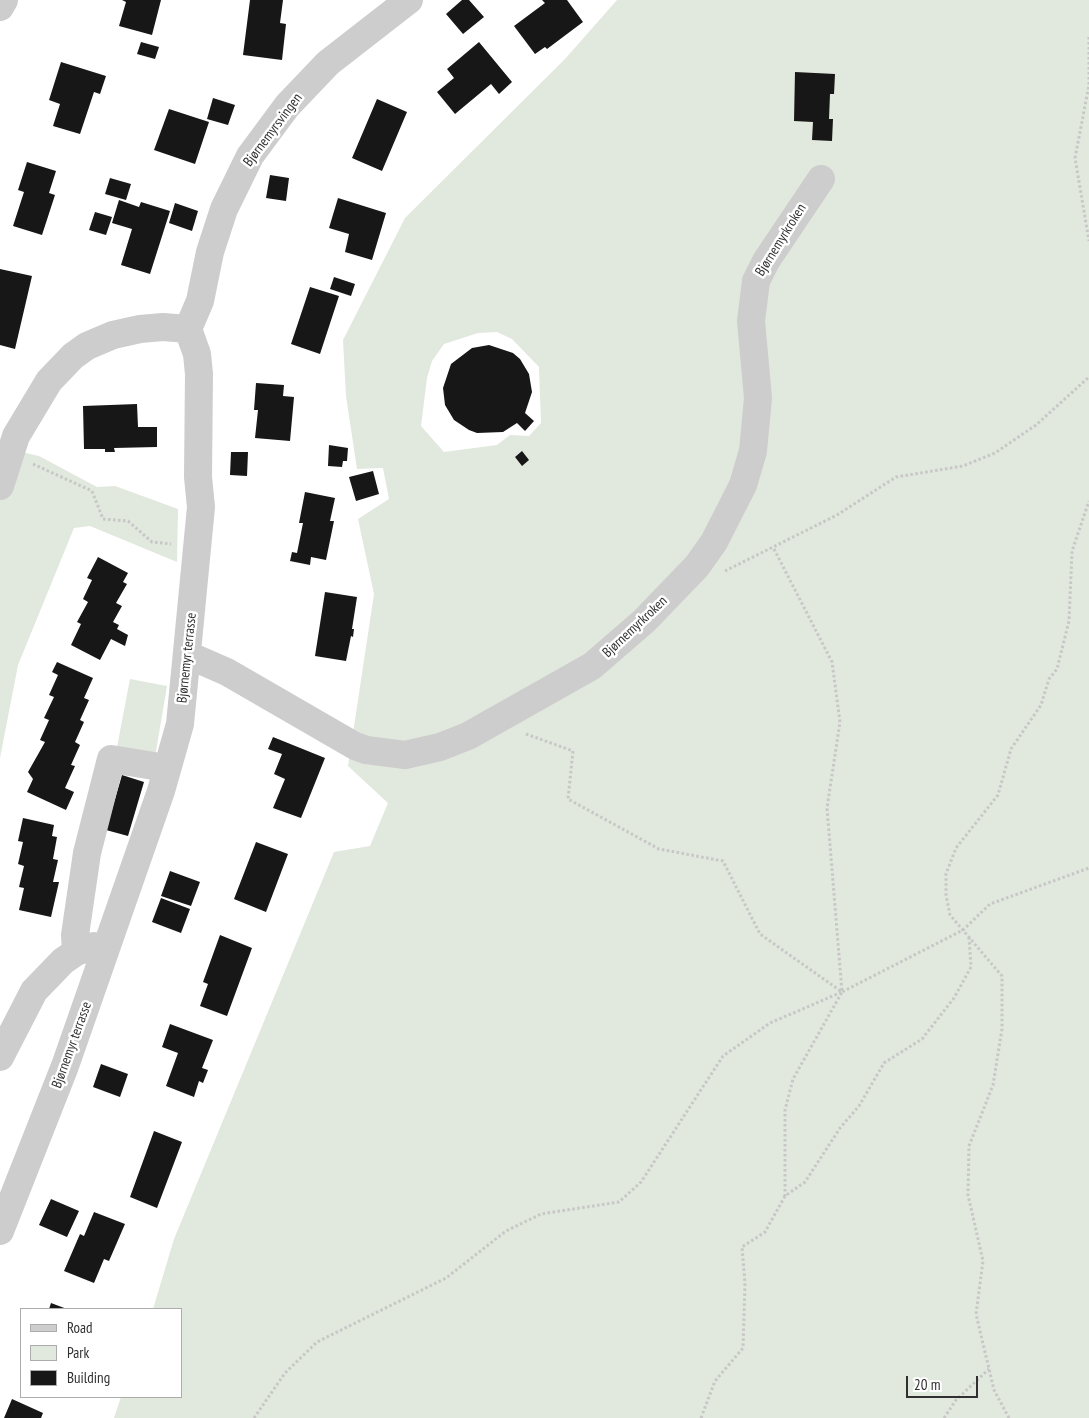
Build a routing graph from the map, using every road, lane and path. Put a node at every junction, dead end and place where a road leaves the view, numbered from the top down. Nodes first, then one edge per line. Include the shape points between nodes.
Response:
1 (4, 0) edge
2 (409, 0) edge
3 (0, 7) edge
4 (1089, 37) edge
5 (821, 179) dead end
6 (1089, 241) edge
7 (188, 329) junction
8 (1089, 377) edge
9 (9, 437) edge
10 (0, 486) edge
11 (1089, 501) edge
12 (197, 546) junction
13 (774, 549) junction
14 (720, 573) dead end
15 (188, 656) junction
16 (495, 723) junction
17 (166, 768) junction
18 (1089, 868) edge
19 (963, 930) junction
20 (969, 936) junction
21 (106, 947) junction
22 (76, 952) junction
23 (842, 992) junction
24 (0, 1057) edge
25 (785, 1196) junction
26 (0, 1231) edge
27 (989, 1369) junction
28 (254, 1418) edge
29 (701, 1418) edge
30 (944, 1418) edge
31 (1010, 1418) edge

1 - 3 street
2 - 7 street, Bjørnemyrsvingen via 328,63 287,106 250,156 224,209 210,252 200,301
4 - 6 path via 1089,85 1075,158
5 - 16 street, Bjørnemyrkroken via 756,281 750,321 758,398 753,451 743,485 714,542 675,590 607,654
7 - 9 street via 140,329 113,335 87,346 49,381
7 - 12 street, Bjørnemyr terrasse via 197,354 199,374 198,477 201,507
8 - 13 path via 1036,425 995,453 963,466 896,477 863,500
9 - 10 street
9 - 12 path via 92,491 103,519 128,521 152,542
11 - 19 path via 1072,550 1070,622 1057,668 1049,679 1041,705 1011,749 998,795 956,848 946,874 950,915
12 - 15 street, Bjørnemyr terrasse
13 - 14 path
13 - 23 path via 832,662 840,722 827,808
15 - 16 street, Bjørnemyrkroken via 226,672 366,750 412,754 447,744
15 - 17 street, Bjørnemyr terrasse via 180,724
16 - 23 path via 573,751 568,799 658,849 723,862 760,934
17 - 21 street, Bjørnemyr terrasse via 161,791
17 - 22 street via 111,759 87,853 75,934
18 - 19 path via 990,904
19 - 20 path
19 - 23 path
20 - 25 path via 971,967 954,998 922,1039 884,1063 859,1106 840,1128 805,1182
20 - 27 path via 1002,976 1002,1029 993,1085 969,1146 968,1195 983,1261 976,1314
21 - 22 street via 91,946
21 - 26 street, Bjørnemyr terrasse via 65,1066
22 - 24 street via 34,991
23 - 25 path via 793,1079 785,1110
23 - 28 path via 770,1023 724,1056 641,1182 619,1202 541,1214 506,1231 446,1278 317,1342 285,1373
25 - 29 path via 765,1232 742,1247 745,1283 743,1348 715,1381
27 - 30 path via 956,1400
27 - 31 path via 994,1390

